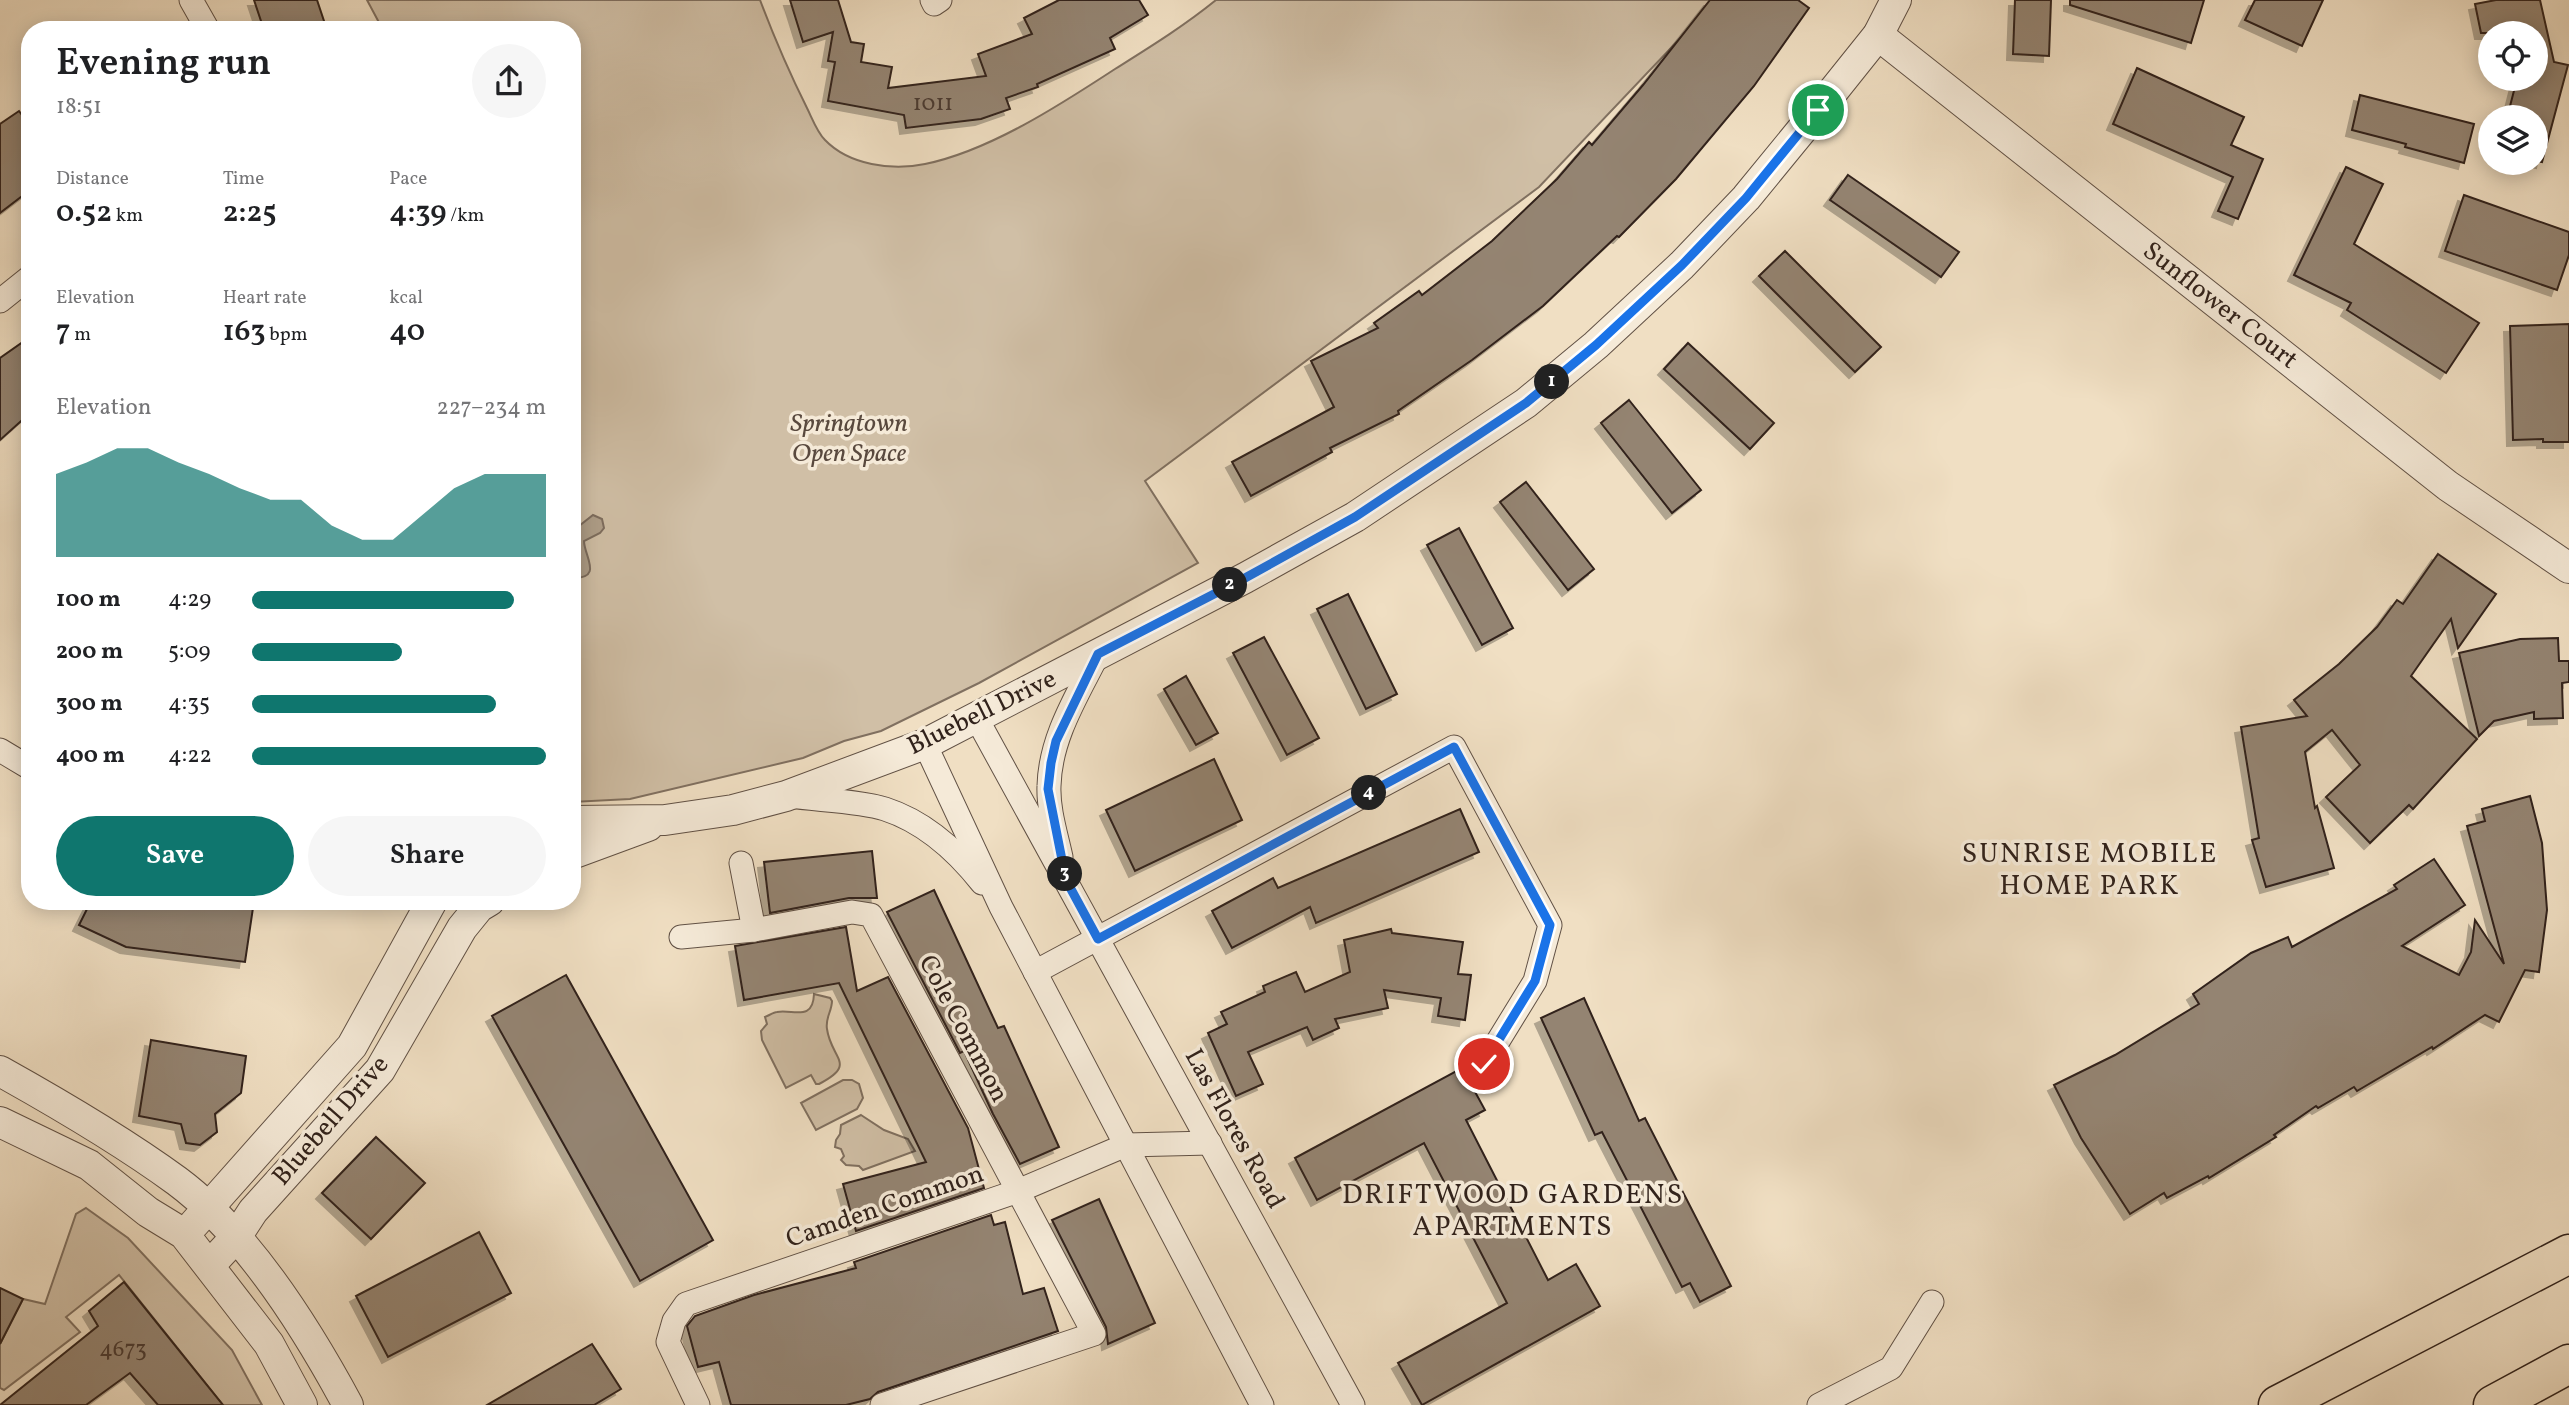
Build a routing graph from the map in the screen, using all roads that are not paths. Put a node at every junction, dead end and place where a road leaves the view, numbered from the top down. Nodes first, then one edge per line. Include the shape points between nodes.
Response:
1 (191, 0) edge
2 (1896, 0) edge
3 (203, 21) edge
4 (1878, 35) junction
5 (21, 284) edge
6 (0, 302) edge
7 (2569, 568) edge
8 (1098, 654) junction
9 (977, 719) junction
10 (925, 744) junction
11 (0, 750) edge
12 (21, 763) edge
13 (786, 796) junction
14 (665, 820) junction
15 (581, 821) edge
16 (581, 851) edge
17 (741, 863) dead end
18 (1066, 880) junction
19 (1001, 907) junction
20 (425, 910) edge
21 (439, 910) edge
22 (477, 910) edge
23 (462, 928) junction
24 (754, 930) junction
25 (681, 937) dead end
26 (1098, 939) junction
27 (1035, 972) junction
28 (1484, 1064) dead end
29 (0, 1071) edge
30 (0, 1122) edge
31 (1210, 1143) junction
32 (1126, 1145) junction
33 (1018, 1191) junction
34 (209, 1210) junction
35 (184, 1234) junction
36 (236, 1237) junction
37 (2569, 1254) edge
38 (210, 1265) junction
39 (1932, 1302) dead end
40 (2569, 1364) edge
41 (302, 1405) edge
42 (348, 1405) edge
43 (698, 1405) edge
44 (882, 1405) edge
45 (1262, 1405) edge
46 (1353, 1405) edge
47 (1819, 1405) edge
48 (2278, 1405) edge
49 (2493, 1405) edge

1 - 3 street
2 - 4 street, Bluebell Drive
4 - 7 street, Sunflower Court via 2448,486
4 - 8 street, Bluebell Drive via 1746,198 1682,265 1526,403 1355,517
5 - 6 street
8 - 9 street, Bluebell Drive
8 - 18 street, Las Flores Road via 1064,721 1051,763 1048,789
9 - 10 street, Bluebell Drive
9 - 18 street, Las Flores Road
10 - 13 street, Bluebell Drive
10 - 19 street
11 - 12 street
13 - 14 street, Bluebell Drive
13 - 19 street via 883,808 916,822 970,867
14 - 15 street, Bluebell Drive
14 - 16 street, Bluebell Drive
17 - 24 street
18 - 26 street, Las Flores Road
19 - 27 street
20 - 34 street, Bluebell Drive via 352,1046
21 - 23 street
22 - 23 street, Bluebell Drive
23 - 36 street, Bluebell Drive via 380,1070 253,1211
24 - 25 street
24 - 33 street, Cole Common via 852,912 871,915
26 - 27 street
26 - 28 street via 1454,747 1550,925 1535,981
26 - 31 street, Las Flores Road
27 - 32 street
29 - 34 street via 87,1120 177,1181
30 - 35 street via 89,1165
31 - 32 street, Camden Common
31 - 46 street, Las Flores Road
32 - 33 street, Camden Common
32 - 45 street
33 - 43 street, Camden Common via 686,1304 674,1321 668,1342
33 - 44 street, Cole Common via 1094,1334
34 - 35 street, Bluebell Drive
34 - 36 street
35 - 38 street
36 - 38 street, Bluebell Drive
36 - 42 street via 310,1338
37 - 48 highway
38 - 41 street via 269,1344
39 - 47 street via 1891,1368
40 - 49 highway

